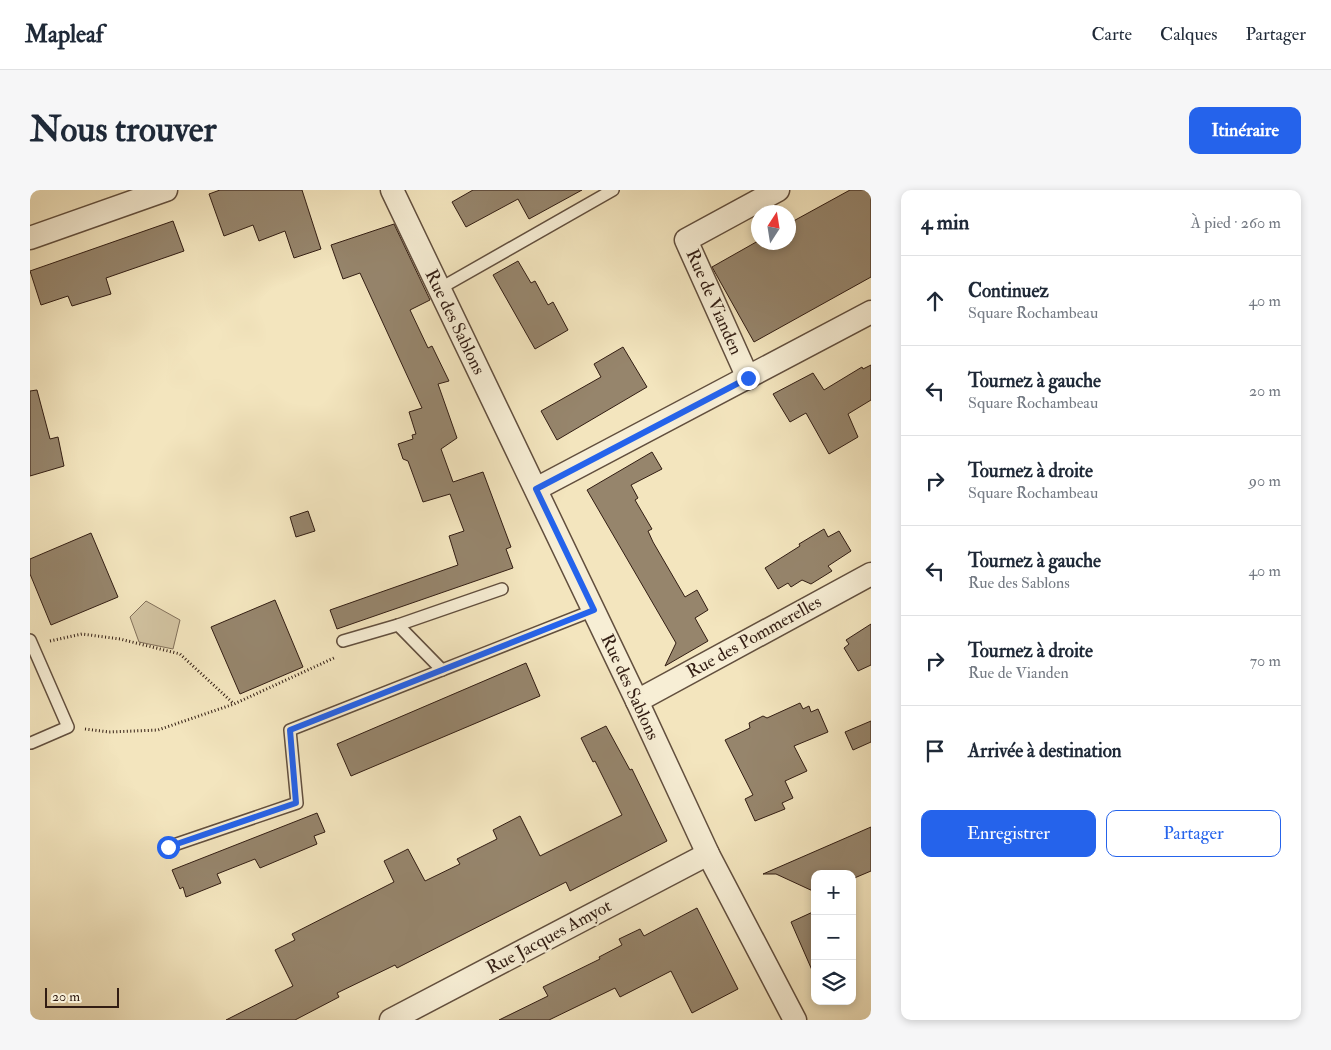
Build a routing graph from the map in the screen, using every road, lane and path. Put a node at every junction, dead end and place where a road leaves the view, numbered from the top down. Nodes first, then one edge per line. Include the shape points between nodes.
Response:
1 (166, 190) edge
2 (392, 190) edge
3 (613, 190) edge
4 (778, 190) edge
5 (30, 238) edge
6 (439, 289) junction
7 (871, 312) edge
8 (748, 378) junction
9 (536, 489) junction
10 (871, 574) edge
11 (502, 589) dead end
12 (594, 610) junction
13 (398, 625) junction
14 (343, 641) dead end
15 (31, 643) edge
16 (342, 654) dead end
17 (442, 670) junction
18 (637, 701) junction
19 (234, 704) junction
20 (68, 728) junction
21 (31, 743) edge
22 (168, 847) dead end
23 (708, 854) junction
24 (391, 1020) edge
25 (795, 1020) edge

1 - 5 street
2 - 6 street, Rue des Sablons
3 - 6 lane
4 - 8 street, Rue de Vianden via 686,240
6 - 9 street, Rue des Sablons
7 - 8 street, Rue de Vianden
8 - 9 street, Rue de Vianden
9 - 12 street, Rue des Sablons
10 - 18 street, Rue des Pommerelles
11 - 13 lane
12 - 17 lane
12 - 18 street, Rue des Sablons
13 - 14 lane
13 - 17 lane
15 - 19 path via 82,634 120,639 180,654
15 - 20 lane
16 - 19 path
17 - 22 lane via 290,730 296,803
18 - 23 street, Rue des Sablons
19 - 20 path via 158,730 110,732
20 - 21 lane
23 - 24 street, Rue Jacques Amyot
23 - 25 street, Rue des Sablons

